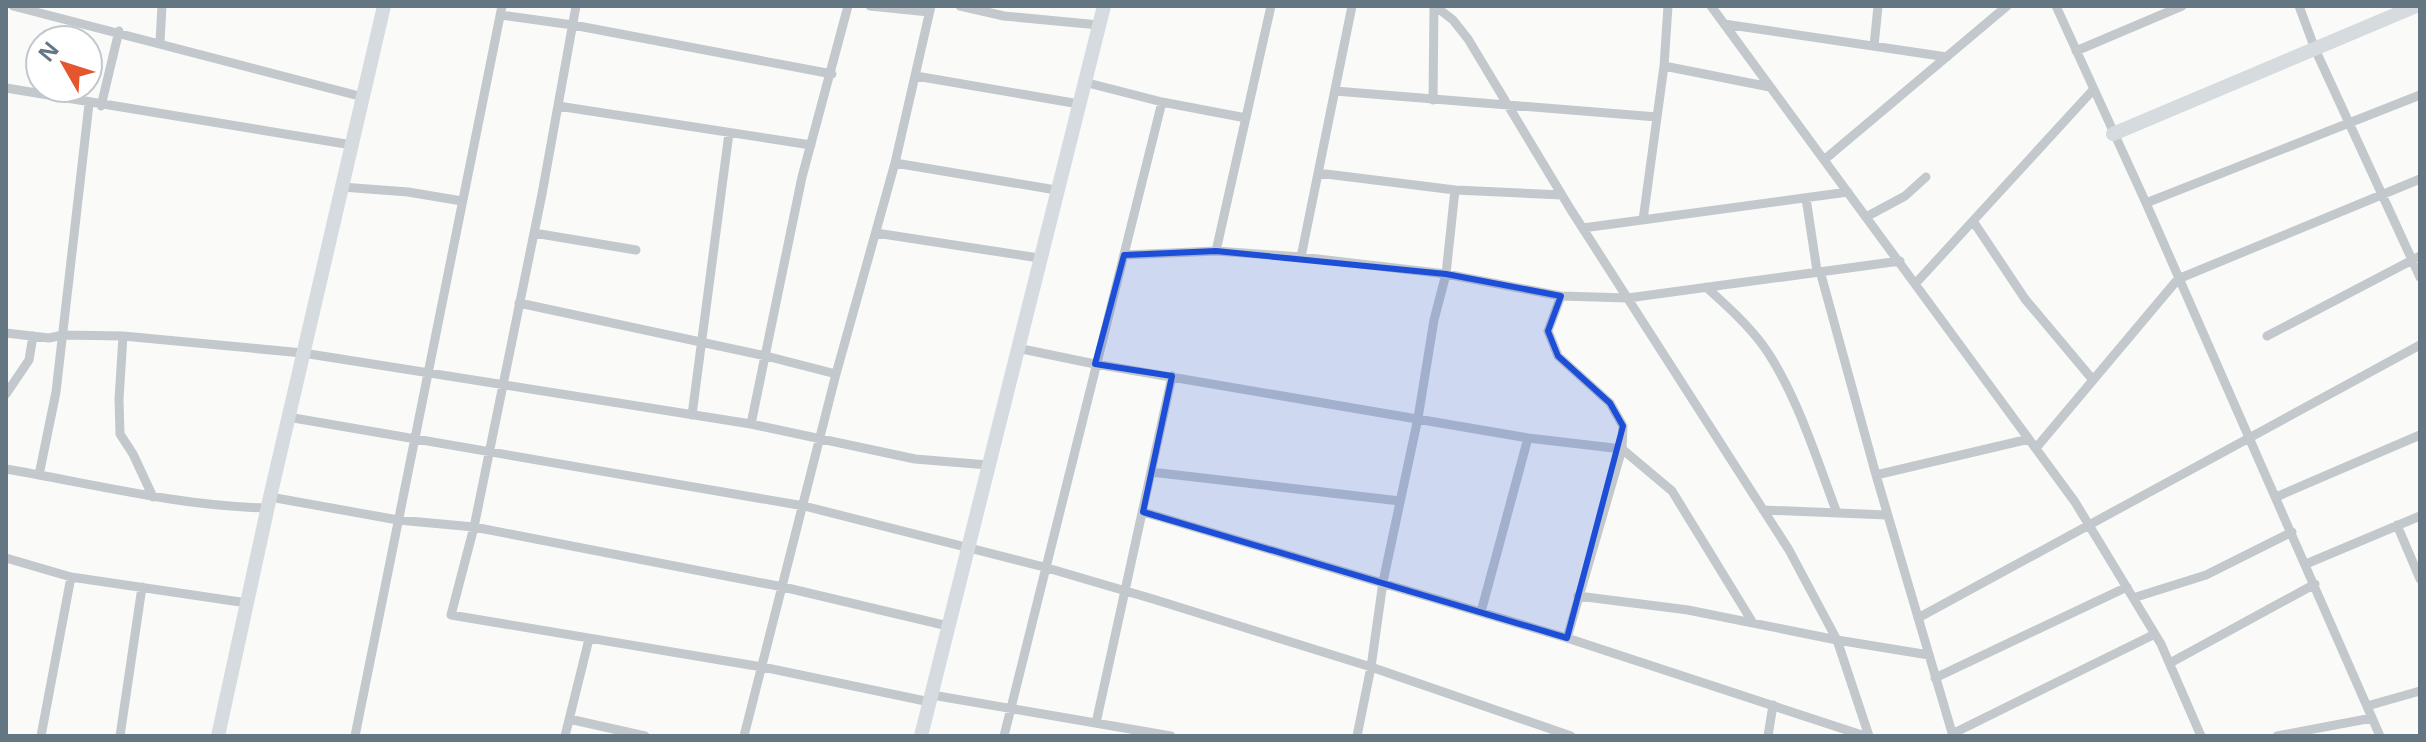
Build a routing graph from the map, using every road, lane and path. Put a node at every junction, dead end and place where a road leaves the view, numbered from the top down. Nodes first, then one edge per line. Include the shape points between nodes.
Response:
1 (13, 6) edge
2 (162, 6) edge
3 (384, 6) edge
4 (576, 6) edge
5 (848, 6) edge
6 (870, 6) edge
7 (960, 6) edge
8 (1104, 6) edge
9 (1271, 6) edge
10 (1352, 6) edge
11 (1434, 6) edge
12 (1668, 6) edge
13 (1711, 6) edge
14 (1878, 6) edge
15 (2007, 6) edge
16 (2056, 6) edge
17 (2182, 6) edge
18 (2299, 6) edge
19 (2416, 6) edge
20 (930, 9) edge
21 (502, 11) edge
22 (1724, 24) junction
23 (573, 25) junction
24 (1099, 25) junction
25 (119, 31) junction
26 (160, 42) junction
27 (1874, 46) junction
28 (2315, 49) junction
29 (2076, 51) junction
30 (1947, 57) junction
31 (1664, 66) junction
32 (832, 74) junction
33 (916, 76) junction
34 (1084, 82) junction
35 (1770, 87) junction
36 (2093, 90) junction
37 (1335, 91) junction
38 (2420, 95) edge
39 (363, 97) junction
40 (1433, 100) junction
41 (1162, 102) junction
42 (89, 104) joint
43 (1079, 104) junction
44 (1508, 105) junction
45 (101, 106) junction
46 (558, 106) junction
47 (1657, 117) junction
48 (1246, 118) junction
49 (2349, 122) junction
50 (729, 133) junction
51 (2113, 134) junction
52 (352, 145) junction
53 (811, 145) junction
54 (1824, 160) junction
55 (895, 163) junction
56 (1318, 173) junction
57 (1926, 177) dead end
58 (2420, 179) edge
59 (342, 187) junction
60 (1056, 190) junction
61 (1455, 190) junction
62 (1848, 192) junction
63 (1562, 195) junction
64 (2383, 196) junction
65 (1806, 198) junction
66 (462, 201) junction
67 (2146, 203) junction
68 (1866, 217) junction
69 (1643, 220) junction
70 (1973, 221) junction
71 (1583, 228) junction
72 (534, 233) junction
73 (876, 233) junction
74 (636, 250) dead end
75 (1216, 251) junction
76 (1124, 255) junction
77 (1301, 257) junction
78 (1039, 258) junction
79 (2416, 258) edge
80 (1900, 261) junction
81 (1818, 271) junction
82 (1446, 274) junction
83 (2420, 277) edge
84 (2178, 279) junction
85 (1916, 283) junction
86 (1706, 287) junction
87 (1561, 296) junction
88 (1628, 298) junction
89 (519, 303) junction
90 (6, 333) edge
91 (63, 335) junction
92 (33, 336) junction
93 (123, 336) junction
94 (2267, 336) dead end
95 (703, 342) junction
96 (2420, 345) edge
97 (1017, 348) junction
98 (303, 353) junction
99 (766, 356) junction
100 (1095, 364) junction
101 (428, 372) junction
102 (836, 374) junction
103 (1172, 376) junction
104 (2093, 380) junction
105 (502, 383) junction
106 (6, 394) edge
107 (692, 415) junction
108 (288, 417) junction
109 (1418, 418) junction
110 (751, 424) junction
111 (2420, 435) edge
112 (1528, 438) junction
113 (2250, 438) junction
114 (415, 439) junction
115 (821, 439) junction
116 (2029, 439) junction
117 (2036, 448) junction
118 (1622, 449) junction
119 (488, 451) junction
120 (988, 465) junction
121 (6, 469) edge
122 (1151, 472) junction
123 (39, 475) junction
124 (1876, 475) junction
125 (153, 497) junction
126 (2276, 497) junction
127 (1400, 501) junction
128 (268, 503) junction
129 (804, 506) junction
130 (1763, 510) junction
131 (1143, 512) junction
132 (1837, 513) junction
133 (1887, 515) junction
134 (2420, 516) edge
135 (398, 520) junction
136 (2089, 525) junction
137 (2397, 525) junction
138 (474, 527) junction
139 (2292, 532) junction
140 (968, 548) junction
141 (6, 558) edge
142 (2306, 564) junction
143 (1044, 567) junction
144 (71, 577) junction
145 (2420, 579) edge
146 (1383, 582) junction
147 (2315, 584) junction
148 (142, 587) junction
149 (783, 587) junction
150 (2127, 587) junction
151 (1126, 591) junction
152 (1578, 596) junction
153 (2133, 598) junction
154 (247, 603) junction
155 (1481, 612) junction
156 (1918, 618) junction
157 (1753, 623) junction
158 (948, 626) junction
159 (2155, 634) junction
160 (1567, 638) junction
161 (589, 639) junction
162 (1837, 640) junction
163 (1929, 655) junction
164 (2170, 663) junction
165 (762, 667) junction
166 (1371, 667) junction
167 (1935, 678) junction
168 (2420, 691) edge
169 (931, 698) junction
170 (1773, 705) junction
171 (2367, 706) junction
172 (1010, 709) junction
173 (2372, 718) junction
174 (569, 719) junction
175 (1096, 723) junction
176 (1952, 735) edge
177 (41, 736) edge
178 (120, 736) edge
179 (218, 736) edge
180 (355, 736) edge
181 (565, 736) edge
182 (645, 736) edge
183 (744, 736) edge
184 (921, 736) edge
185 (1004, 736) edge
186 (1171, 736) edge
187 (1357, 736) edge
188 (1571, 736) edge
189 (1768, 736) edge
190 (1867, 736) edge
191 (2201, 736) edge
192 (2277, 736) edge
193 (2380, 736) edge

1 - 25 street
2 - 26 street
3 - 39 street
4 - 23 street
5 - 32 street
6 - 20 street
7 - 24 street
8 - 24 street
9 - 48 street
10 - 37 street
11 - 40 street
11 - 44 street via 1468,39
12 - 31 street
13 - 22 street
14 - 27 street
15 - 30 street
16 - 29 street
17 - 29 street
18 - 28 street
19 - 28 street
20 - 33 street
21 - 23 street
21 - 66 street
22 - 27 street
22 - 35 street
23 - 32 street
23 - 46 street
24 - 34 street
25 - 26 street
25 - 45 street
26 - 39 street
27 - 30 street
28 - 49 street
28 - 51 street
29 - 36 street
30 - 54 street
31 - 35 street
31 - 47 street
32 - 53 street
33 - 43 street
33 - 55 street
34 - 41 street
34 - 43 street
35 - 54 street
36 - 51 street
36 - 70 street
37 - 40 street
37 - 56 street
38 - 49 street
39 - 52 street
40 - 44 street
41 - 48 street
41 - 76 street
42 - 45 street
42 - 91 street
43 - 60 street
44 - 47 street
44 - 63 street
45 - 52 street
46 - 50 street
46 - 72 street
47 - 69 street
48 - 75 street
49 - 64 street
49 - 67 street
50 - 53 street
50 - 95 street
51 - 67 street
52 - 59 street
53 - 99 street
54 - 62 street
55 - 60 street
55 - 73 street
56 - 61 street
56 - 77 street
57 - 68 street via 1905,196
58 - 64 street
59 - 66 street
59 - 98 street
60 - 78 street
61 - 63 street
61 - 82 street
62 - 65 street
62 - 68 street
63 - 71 street
64 - 79 street
64 - 84 street
65 - 69 street
65 - 81 street
66 - 101 street
67 - 84 street
68 - 80 street
69 - 71 street
70 - 85 street
70 - 104 street via 2025,299
71 - 88 street
72 - 74 street
72 - 89 street
73 - 78 street
73 - 102 street
75 - 76 street
75 - 77 street
76 - 100 street
77 - 82 street
78 - 97 street
79 - 83 street
79 - 94 street
80 - 81 street
80 - 85 street
81 - 86 street
81 - 124 street
82 - 87 street
82 - 109 street
84 - 104 street
84 - 113 street
85 - 116 street
86 - 88 street
86 - 132 street via 1765,348 1800,416
87 - 88 street
87 - 118 street via 1548,331 1558,356 1610,403 1623,426
88 - 130 street
89 - 95 street
89 - 105 street
90 - 92 street
91 - 92 street
91 - 93 street
91 - 123 street
92 - 106 street via 29,360
93 - 98 street
93 - 125 street via 120,434
95 - 99 street
95 - 107 street
96 - 113 street
97 - 100 street
97 - 120 street
98 - 101 street
98 - 108 street
99 - 102 street
99 - 110 street
100 - 103 street
100 - 143 street
101 - 105 street
101 - 114 street
102 - 115 street
103 - 109 street
103 - 122 street
104 - 117 street
105 - 107 street
105 - 119 street
107 - 110 street
108 - 114 street
108 - 128 street
109 - 112 street
109 - 127 street
110 - 115 street
111 - 126 street
112 - 118 street
112 - 155 street
113 - 126 street
113 - 136 street
114 - 119 street
114 - 135 street
115 - 120 street via 915,459
115 - 129 street
116 - 117 street
116 - 124 street
117 - 136 street
118 - 152 street
118 - 157 street via 1672,491
119 - 129 street
119 - 138 street
120 - 140 street
121 - 123 street
122 - 127 street
122 - 131 street
123 - 125 street
124 - 133 street
125 - 128 street via 227,507
126 - 139 street
127 - 146 street
128 - 135 street
128 - 154 street
129 - 140 street
129 - 149 street
130 - 132 street
130 - 162 street
131 - 146 street
131 - 151 street
132 - 133 street
133 - 156 street
134 - 137 street
135 - 138 street
135 - 180 street
136 - 150 street
136 - 156 street
137 - 142 street
137 - 145 street
138 - 149 street
138 - 161 street via 451,615
139 - 142 street
139 - 153 street via 2206,575
140 - 143 street
140 - 158 street
141 - 144 street
142 - 147 street
143 - 151 street
143 - 172 street
144 - 148 street
144 - 177 street
146 - 155 street
146 - 166 street
147 - 164 street
147 - 171 street
148 - 154 street
148 - 178 street
149 - 158 street
149 - 165 street
150 - 153 street
150 - 167 street
151 - 166 street
151 - 175 street
152 - 157 street
152 - 160 street
153 - 159 street
154 - 179 street
155 - 160 street
156 - 163 street
157 - 162 street
158 - 169 street
159 - 164 street
159 - 176 street
160 - 170 street
161 - 165 street
161 - 174 street
162 - 163 street
162 - 190 street
163 - 167 street
164 - 191 street
165 - 169 street
165 - 183 street
166 - 187 street
166 - 188 street
167 - 176 street
168 - 171 street
169 - 172 street
169 - 184 street
170 - 189 street
170 - 190 street
171 - 173 street
172 - 175 street
172 - 185 street
173 - 192 street
173 - 193 street
174 - 181 street
174 - 182 street
175 - 186 street

